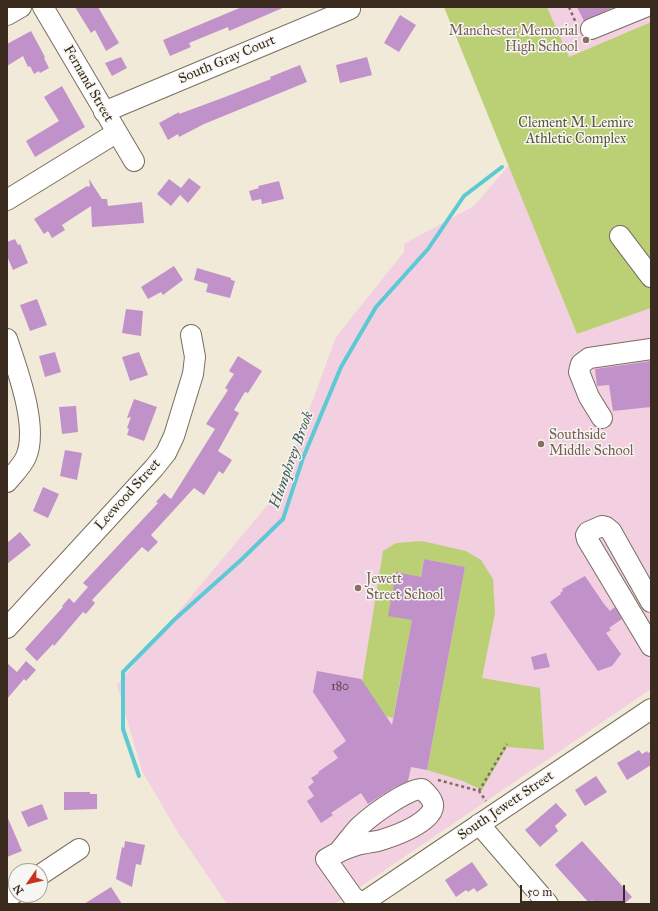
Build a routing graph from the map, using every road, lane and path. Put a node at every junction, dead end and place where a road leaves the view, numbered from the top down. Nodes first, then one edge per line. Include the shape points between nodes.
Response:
1 (21, 7) edge
2 (43, 7) edge
3 (645, 7) edge
4 (350, 9) dead end
5 (7, 15) edge
6 (591, 29) dead end
7 (104, 112) junction
8 (116, 132) junction
9 (134, 161) dead end
10 (7, 200) edge
11 (620, 236) dead end
12 (651, 277) edge
13 (191, 335) dead end
14 (7, 339) edge
15 (651, 349) edge
16 (11, 366) edge
17 (602, 418) dead end
18 (7, 482) edge
19 (651, 602) edge
20 (7, 628) edge
21 (651, 646) edge
22 (651, 709) edge
23 (507, 744) dead end
24 (467, 788) dead end
25 (479, 791) junction
26 (489, 805) dead end
27 (479, 824) junction
28 (79, 849) dead end
29 (340, 850) dead end
30 (48, 870) edge
31 (362, 904) edge
32 (548, 904) edge

1 - 5 street
2 - 7 street, Fernand Street
3 - 6 street
4 - 7 street, South Gray Court
7 - 8 street, Fernand Street
8 - 9 street, Fernand Street
8 - 10 street
11 - 12 street
13 - 20 street, Leewood Street via 195,357 193,374 174,436 166,453
14 - 16 street
15 - 17 street via 589,358 581,364 579,372 589,397
16 - 18 street via 26,400 30,440 26,458
19 - 21 street via 610,531 602,526 588,532 587,539
22 - 27 street, South Jewett Street
23 - 25 path
24 - 25 path
25 - 26 path
27 - 31 street, South Jewett Street
27 - 32 street
28 - 30 street
29 - 31 street via 326,859 353,897

